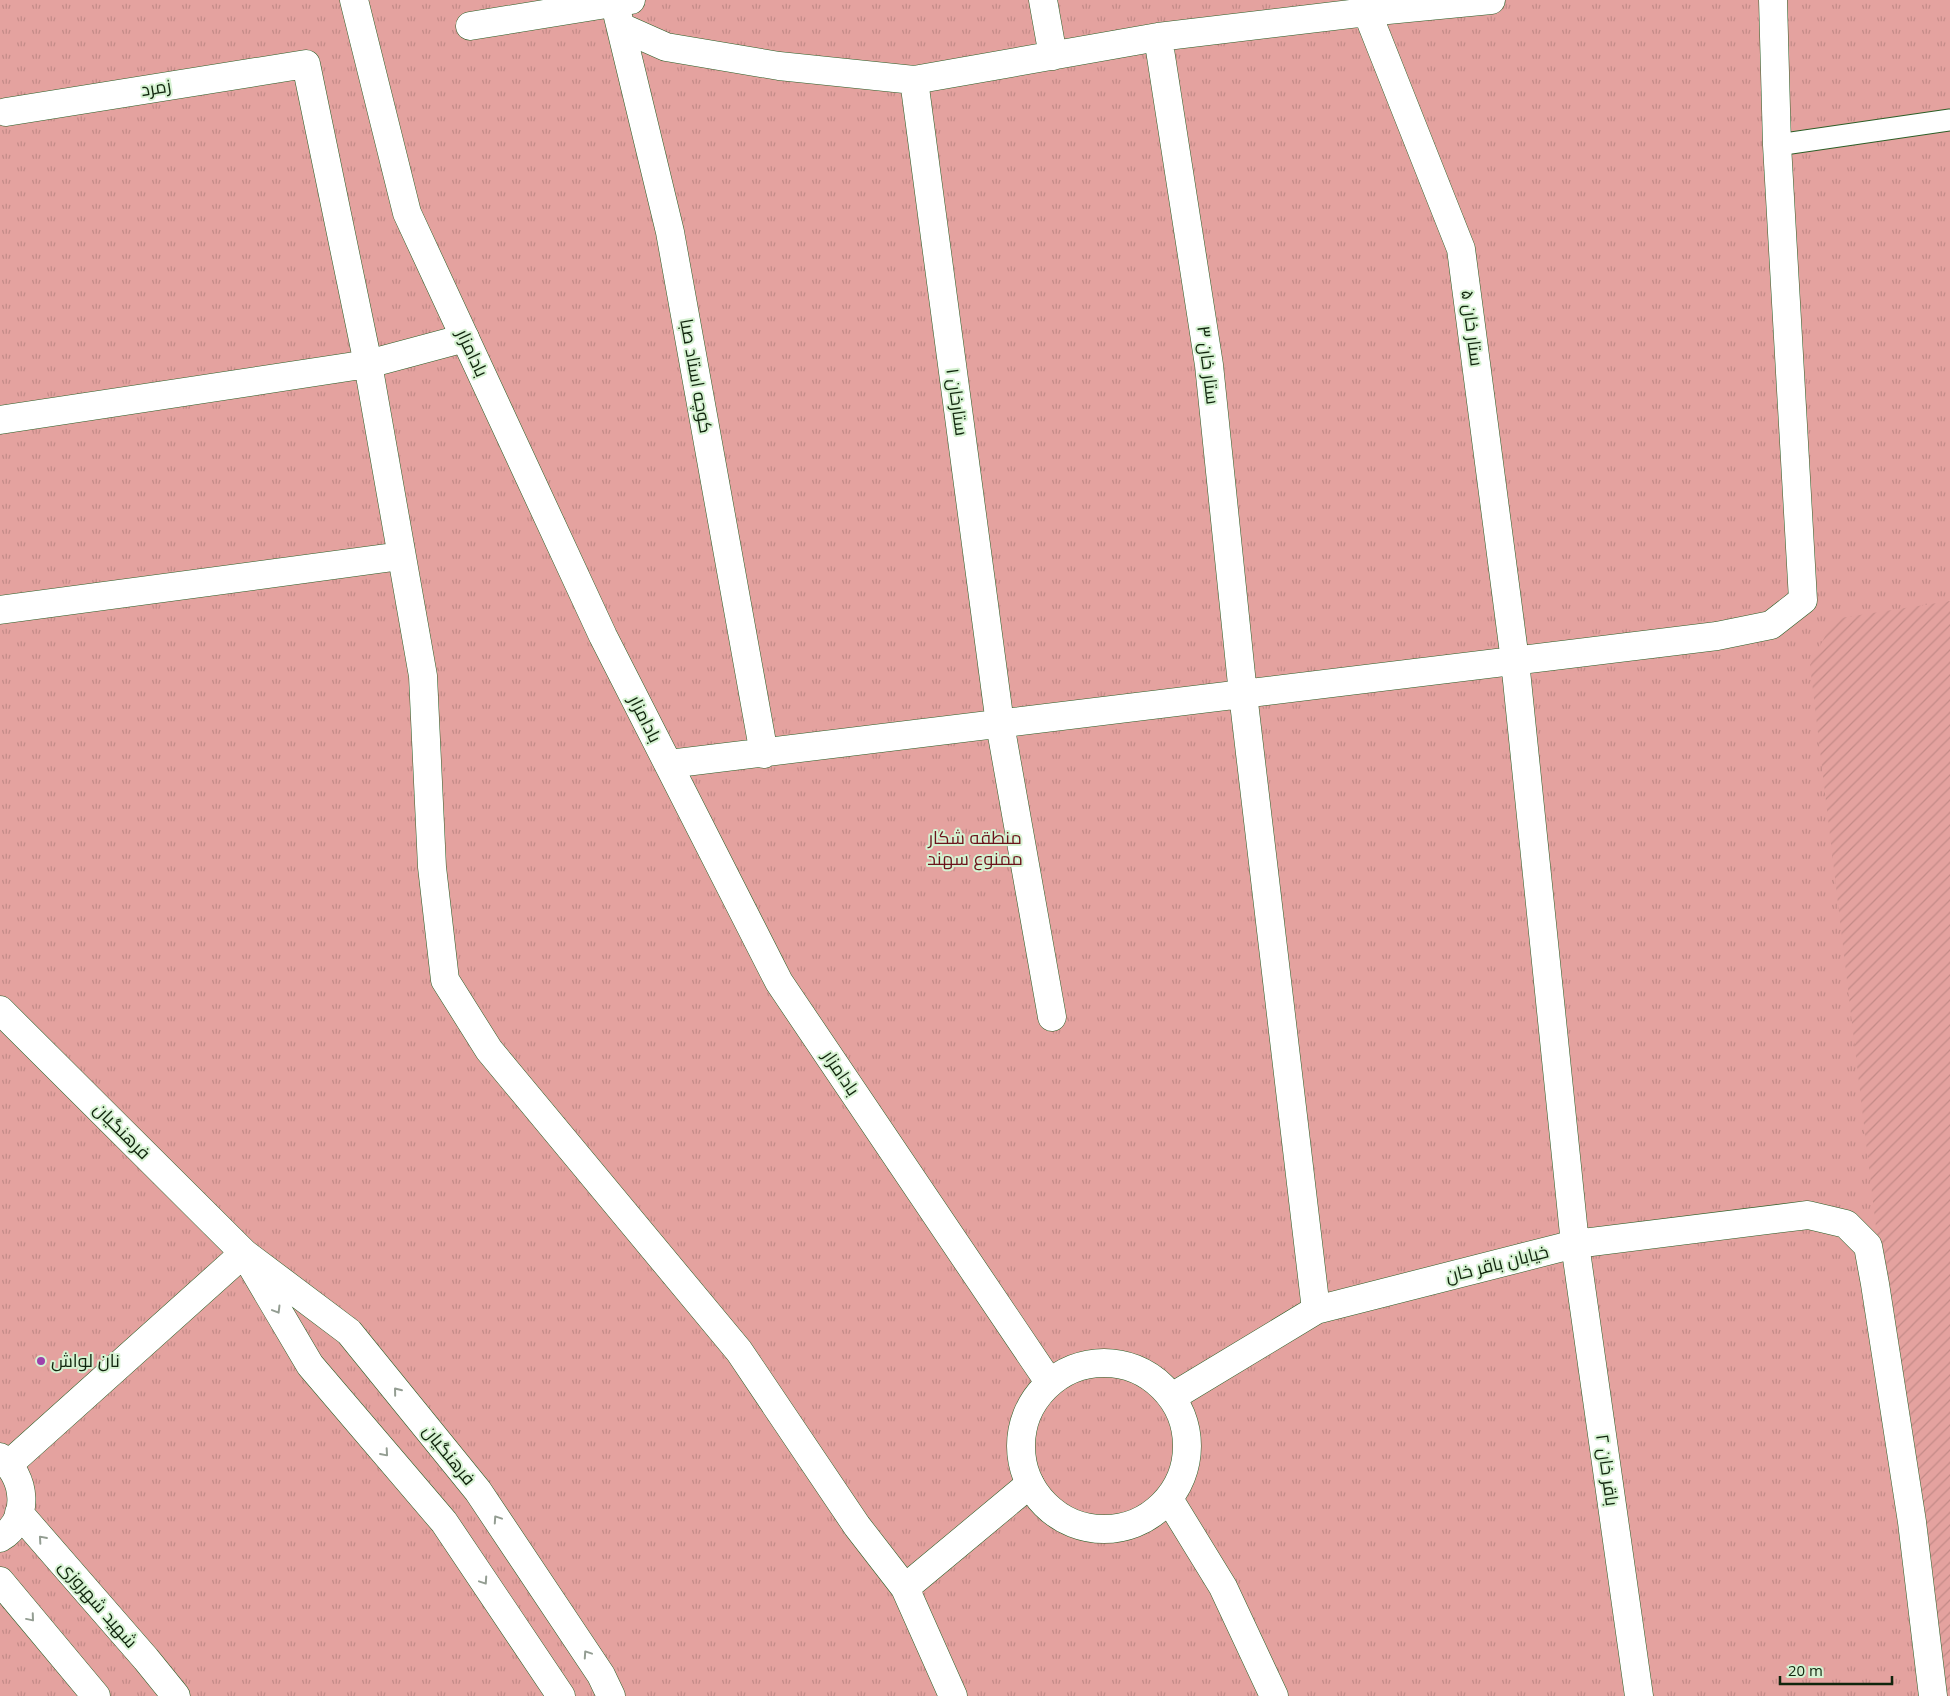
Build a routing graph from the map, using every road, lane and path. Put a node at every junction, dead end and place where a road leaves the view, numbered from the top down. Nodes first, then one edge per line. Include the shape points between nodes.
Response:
1 (354, 0) edge
2 (1043, 0) edge
3 (1491, 0) edge
4 (1773, 0) edge
5 (621, 8) edge
6 (1313, 9) edge
7 (1367, 12) junction
8 (470, 26) dead end
9 (1158, 37) junction
10 (1053, 56) junction
11 (914, 80) junction
12 (6, 112) dead end
13 (1950, 120) edge
14 (1777, 145) junction
15 (465, 338) junction
16 (368, 364) junction
17 (0, 420) edge
18 (401, 556) junction
19 (0, 610) edge
20 (1516, 660) junction
21 (1243, 694) junction
22 (1000, 724) junction
23 (764, 754) junction
24 (669, 764) junction
25 (0, 1010) edge
26 (1052, 1017) dead end
27 (1575, 1244) junction
28 (244, 1252) junction
29 (1316, 1310) junction
30 (1049, 1382) junction
31 (1172, 1397) junction
32 (5, 1460) edge
33 (1030, 1484) junction
34 (1169, 1499) junction
35 (19, 1513) junction
36 (0, 1538) edge
37 (0, 1581) edge
38 (905, 1588) junction
39 (96, 1696) edge
40 (176, 1696) edge
41 (562, 1696) edge
42 (611, 1696) edge
43 (953, 1696) edge
44 (1274, 1696) edge
45 (1639, 1696) edge
46 (1934, 1696) edge

1 - 15 street, بادامزار via 407,213
2 - 10 street
3 - 7 street
4 - 14 street
5 - 8 street
5 - 11 street via 666,47 779,66
5 - 23 street, کوچه استاد صبا via 670,232
6 - 7 street
6 - 9 street
7 - 20 street, ستار خان ۵ via 1461,249
9 - 10 street
9 - 21 street, ستار خان ۳ via 1209,365
10 - 11 street
11 - 22 street, ستارخان ۱
12 - 16 street, زمرد via 306,64
13 - 14 lane
14 - 20 street via 1803,600 1771,625 1717,636
15 - 16 street
15 - 24 street, بادامزار via 603,636
16 - 17 street
16 - 18 street
18 - 19 street
18 - 38 street via 423,676 432,867 446,980 489,1050 738,1351 857,1526
20 - 21 street
20 - 27 street, ستار خان ۵
21 - 22 street
21 - 29 street, ستار خان ۳
22 - 23 street
22 - 26 street, ستارخان ۱
23 - 24 street
24 - 30 street, بادامزار via 779,982
25 - 28 street, فرهنگیان
27 - 29 street, خیابان باقر خان
27 - 45 street, باقر خان ۲
27 - 46 street, خیابان باقر خان via 1808,1215 1846,1224 1868,1246 1912,1522
28 - 32 street
28 -> 41 street, فرهنگیان via 310,1365 444,1522
42 -> 28 street, فرهنگیان via 602,1675 478,1490 349,1332
29 - 31 street, خیابان باقر خان
30 - 31 street via 1073,1368 1100,1362 1119,1364 1153,1378
30 - 33 street via 1031,1404 1022,1430 1021,1458
31 - 34 street via 1183,1422 1187,1449 1182,1475
32 - 35 street via 18,1477 22,1492
33 - 34 street via 1047,1507 1070,1522 1097,1529 1124,1527 1148,1516
33 - 38 street
34 - 44 street via 1223,1587
35 - 36 street via 15,1524
40 -> 35 street, شهید شهروزی
37 -> 39 street
38 - 43 street

